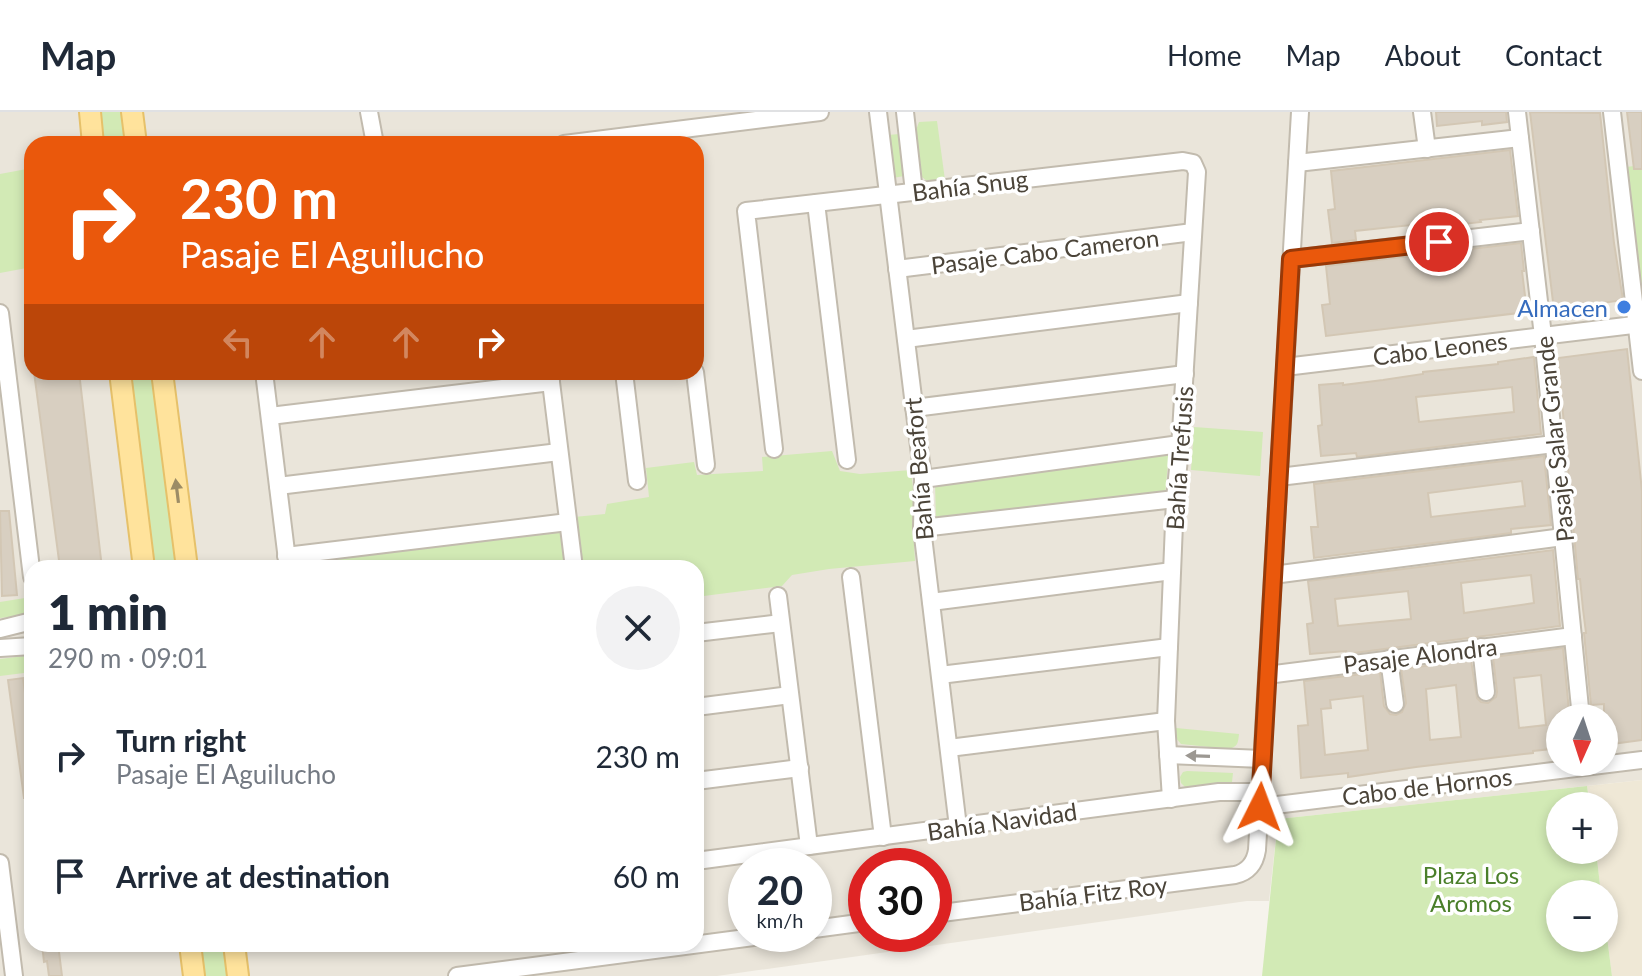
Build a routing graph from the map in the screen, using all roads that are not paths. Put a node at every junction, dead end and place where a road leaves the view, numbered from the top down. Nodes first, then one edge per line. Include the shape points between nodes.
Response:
1 (90, 112) edge
2 (132, 112) edge
3 (369, 112) edge
4 (820, 112) edge
5 (878, 112) edge
6 (905, 112) edge
7 (1300, 112) edge
8 (1422, 112) edge
9 (1517, 112) edge
10 (1612, 112) edge
11 (734, 117) edge
12 (707, 119) edge
13 (92, 136) edge
14 (135, 136) edge
15 (374, 136) edge
16 (610, 136) edge
17 (1520, 138) junction
18 (1427, 149) junction
19 (1193, 163) joint
20 (1297, 163) junction
21 (914, 192) junction
22 (888, 195) junction
23 (816, 203) junction
24 (1531, 231) junction
25 (1193, 232) junction
26 (1291, 259) junction
27 (897, 269) junction
28 (1189, 303) junction
29 (0, 313) edge
30 (1640, 324) edge
31 (1543, 336) junction
32 (906, 339) junction
33 (1285, 367) junction
34 (1642, 371) edge
35 (1185, 374) junction
36 (121, 380) edge
37 (163, 380) edge
38 (265, 380) edge
39 (528, 380) edge
40 (550, 380) edge
41 (625, 380) edge
42 (696, 380) edge
43 (6, 408) edge
44 (914, 408) junction
45 (270, 416) junction
46 (1180, 444) junction
47 (1554, 444) junction
48 (774, 449) dead end
49 (559, 452) junction
50 (847, 460) dead end
51 (706, 465) dead end
52 (1279, 477) junction
53 (923, 479) junction
54 (637, 481) dead end
55 (278, 486) junction
56 (1175, 499) junction
57 (568, 522) junction
58 (922, 528) junction
59 (1563, 537) junction
60 (29, 560) edge
61 (143, 560) edge
62 (186, 560) edge
63 (287, 560) edge
64 (301, 560) edge
65 (573, 560) edge
66 (1172, 571) junction
67 (1273, 575) junction
68 (851, 577) dead end
69 (778, 596) dead end
70 (931, 602) junction
71 (24, 623) edge
72 (781, 623) junction
73 (0, 629) edge
74 (704, 632) edge
75 (1573, 636) junction
76 (24, 646) edge
77 (1169, 647) junction
78 (1481, 647) junction
79 (0, 648) edge
80 (1389, 659) junction
81 (940, 675) junction
82 (1267, 675) junction
83 (1486, 692) dead end
84 (790, 695) junction
85 (1395, 704) dead end
86 (1580, 704) edge
87 (704, 706) edge
88 (1166, 721) junction
89 (949, 748) junction
90 (1168, 755) junction
91 (1262, 759) junction
92 (1642, 760) edge
93 (1618, 762) edge
94 (800, 768) junction
95 (1546, 768) edge
96 (704, 780) edge
97 (1171, 799) junction
98 (1260, 799) junction
99 (958, 827) junction
100 (883, 837) junction
101 (809, 846) junction
102 (704, 860) edge
103 (0, 866) edge
104 (952, 912) edge
105 (728, 939) edge
106 (704, 941) edge
107 (191, 952) edge
108 (235, 952) edge
109 (589, 952) edge
110 (5, 954) edge
111 (14, 976) edge
112 (194, 976) edge
113 (238, 976) edge
114 (457, 976) edge

1 - 13 main road
2 - 14 main road
3 - 15 street
4 - 11 street
5 - 22 street, Bahía Beafort
6 - 21 street
7 - 20 street
8 - 18 street
9 - 17 street, Pasaje Salar Grande
10 - 30 street
11 - 12 street
12 - 16 street
17 - 18 street
17 - 24 street, Pasaje Salar Grande
18 - 20 street
19 - 21 street, Bahía Snug
19 - 25 street, Bahía Trefusis
20 - 26 street
21 - 22 street, Bahía Snug
22 - 23 street, Bahía Snug
22 - 27 street, Bahía Beafort
23 - 48 street, Bahía Snug via 746,211
23 - 50 street
24 - 26 street
24 - 31 street, Pasaje Salar Grande
25 - 27 street, Pasaje Cabo Cameron
25 - 28 street, Bahía Trefusis
26 - 33 street
27 - 32 street, Bahía Beafort
28 - 32 street
28 - 35 street, Bahía Trefusis
29 - 43 street
30 - 31 street, Cabo Leones
30 - 34 street
31 - 33 street, Cabo Leones
31 - 47 street, Pasaje Salar Grande
32 - 44 street, Bahía Beafort
33 - 52 street
35 - 44 street
35 - 46 street, Bahía Trefusis
36 - 61 main road
62 -> 37 main road
38 - 45 street
39 - 45 street
40 - 49 street
41 - 54 street
42 - 51 street
43 - 60 street
44 - 53 street, Bahía Beafort
45 - 55 street
46 - 53 street
46 - 56 street, Bahía Trefusis
47 - 52 street
47 - 59 street, Pasaje Salar Grande
49 - 55 street
49 - 57 street
52 - 67 street
53 - 58 street, Bahía Beafort
55 - 63 street
56 - 58 street
56 - 66 street, Bahía Trefusis
57 - 64 street
57 - 65 street
58 - 70 street, Bahía Beafort
59 - 67 street
59 - 75 street, Pasaje Salar Grande
66 - 70 street
66 - 77 street, Bahía Trefusis
67 - 82 street
68 - 100 street
69 - 72 street
70 - 81 street, Bahía Beafort
71 - 73 street
72 - 74 street
72 - 84 street
75 - 78 street, Pasaje Alondra
75 - 86 street, Pasaje Salar Grande
76 - 79 street
77 - 81 street
77 - 88 street, Bahía Trefusis
78 - 80 street, Pasaje Alondra
78 - 83 street
80 - 82 street, Pasaje Alondra
80 - 85 street
81 - 89 street, Bahía Beafort
82 - 91 street
84 - 87 street
84 - 94 street
88 - 89 street
88 - 90 street, Bahía Trefusis
89 - 99 street, Bahía Beafort
91 -> 90 street
90 - 97 street, Bahía Trefusis
91 - 98 street
92 - 93 street, Cabo de Hornos
94 - 96 street
94 - 101 street
95 - 98 street, Cabo de Hornos
97 - 98 street, Bahía Navidad via 1229,791
97 - 99 street, Bahía Navidad
98 - 104 street, Bahía Fitz Roy via 1256,856 1250,867 1235,875
99 - 100 street, Bahía Navidad
100 - 101 street, Bahía Navidad
101 - 102 street, Bahía Navidad
103 - 110 street
105 - 106 street
107 - 112 main road
108 - 113 main road
109 - 114 street
110 - 111 street

